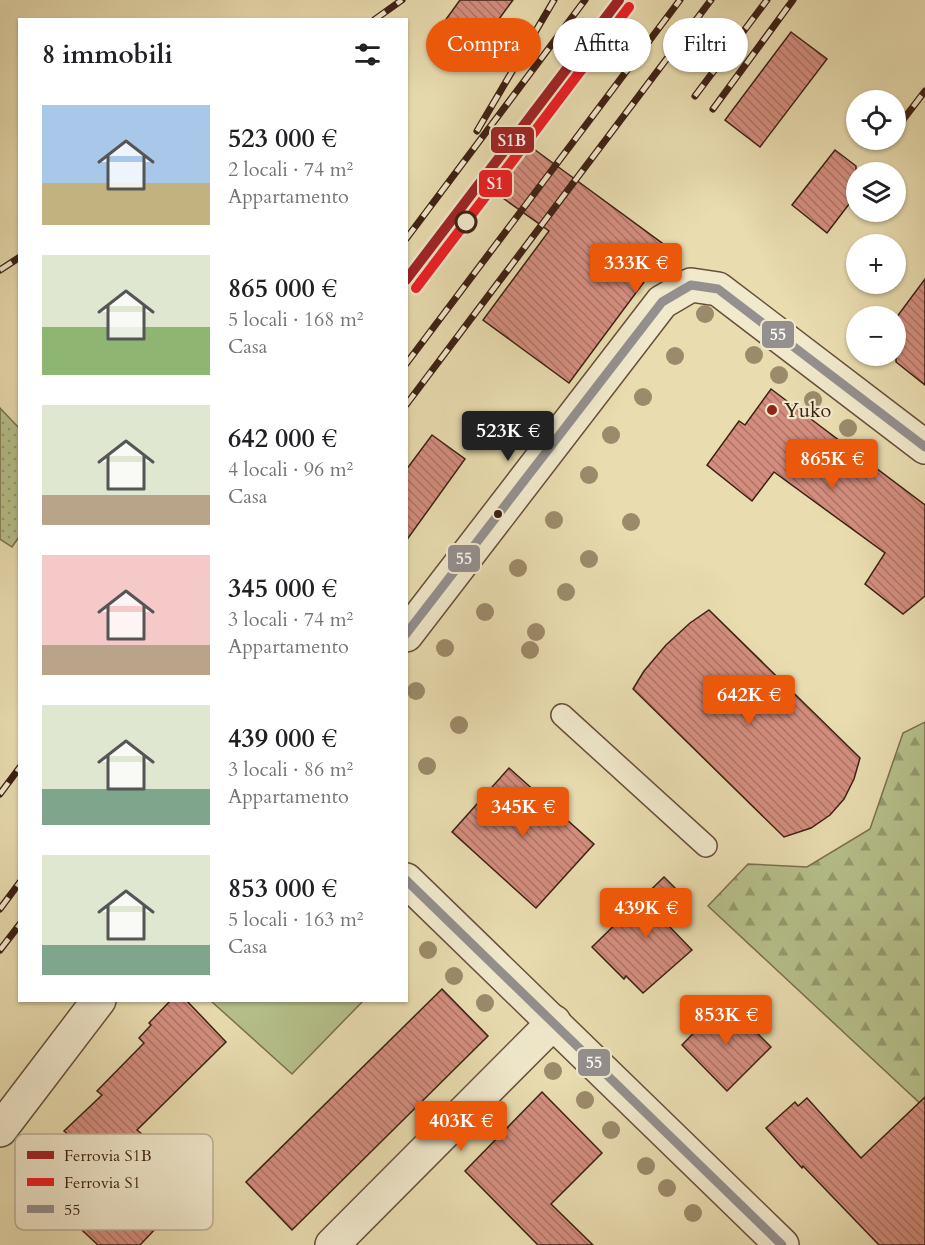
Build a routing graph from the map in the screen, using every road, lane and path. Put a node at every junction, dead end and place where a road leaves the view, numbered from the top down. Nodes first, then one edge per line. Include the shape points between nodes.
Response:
1 (925, 447) edge
2 (408, 632) edge
3 (562, 715) dead end
4 (706, 846) dead end
5 (408, 882) edge
6 (97, 1002) edge
7 (554, 1022) junction
8 (0, 1130) edge
9 (332, 1245) edge
10 (782, 1245) edge

1 - 2 street via 718,289 691,285 662,302
3 - 4 lane
5 - 7 street
6 - 8 street
7 - 9 street
7 - 10 street

